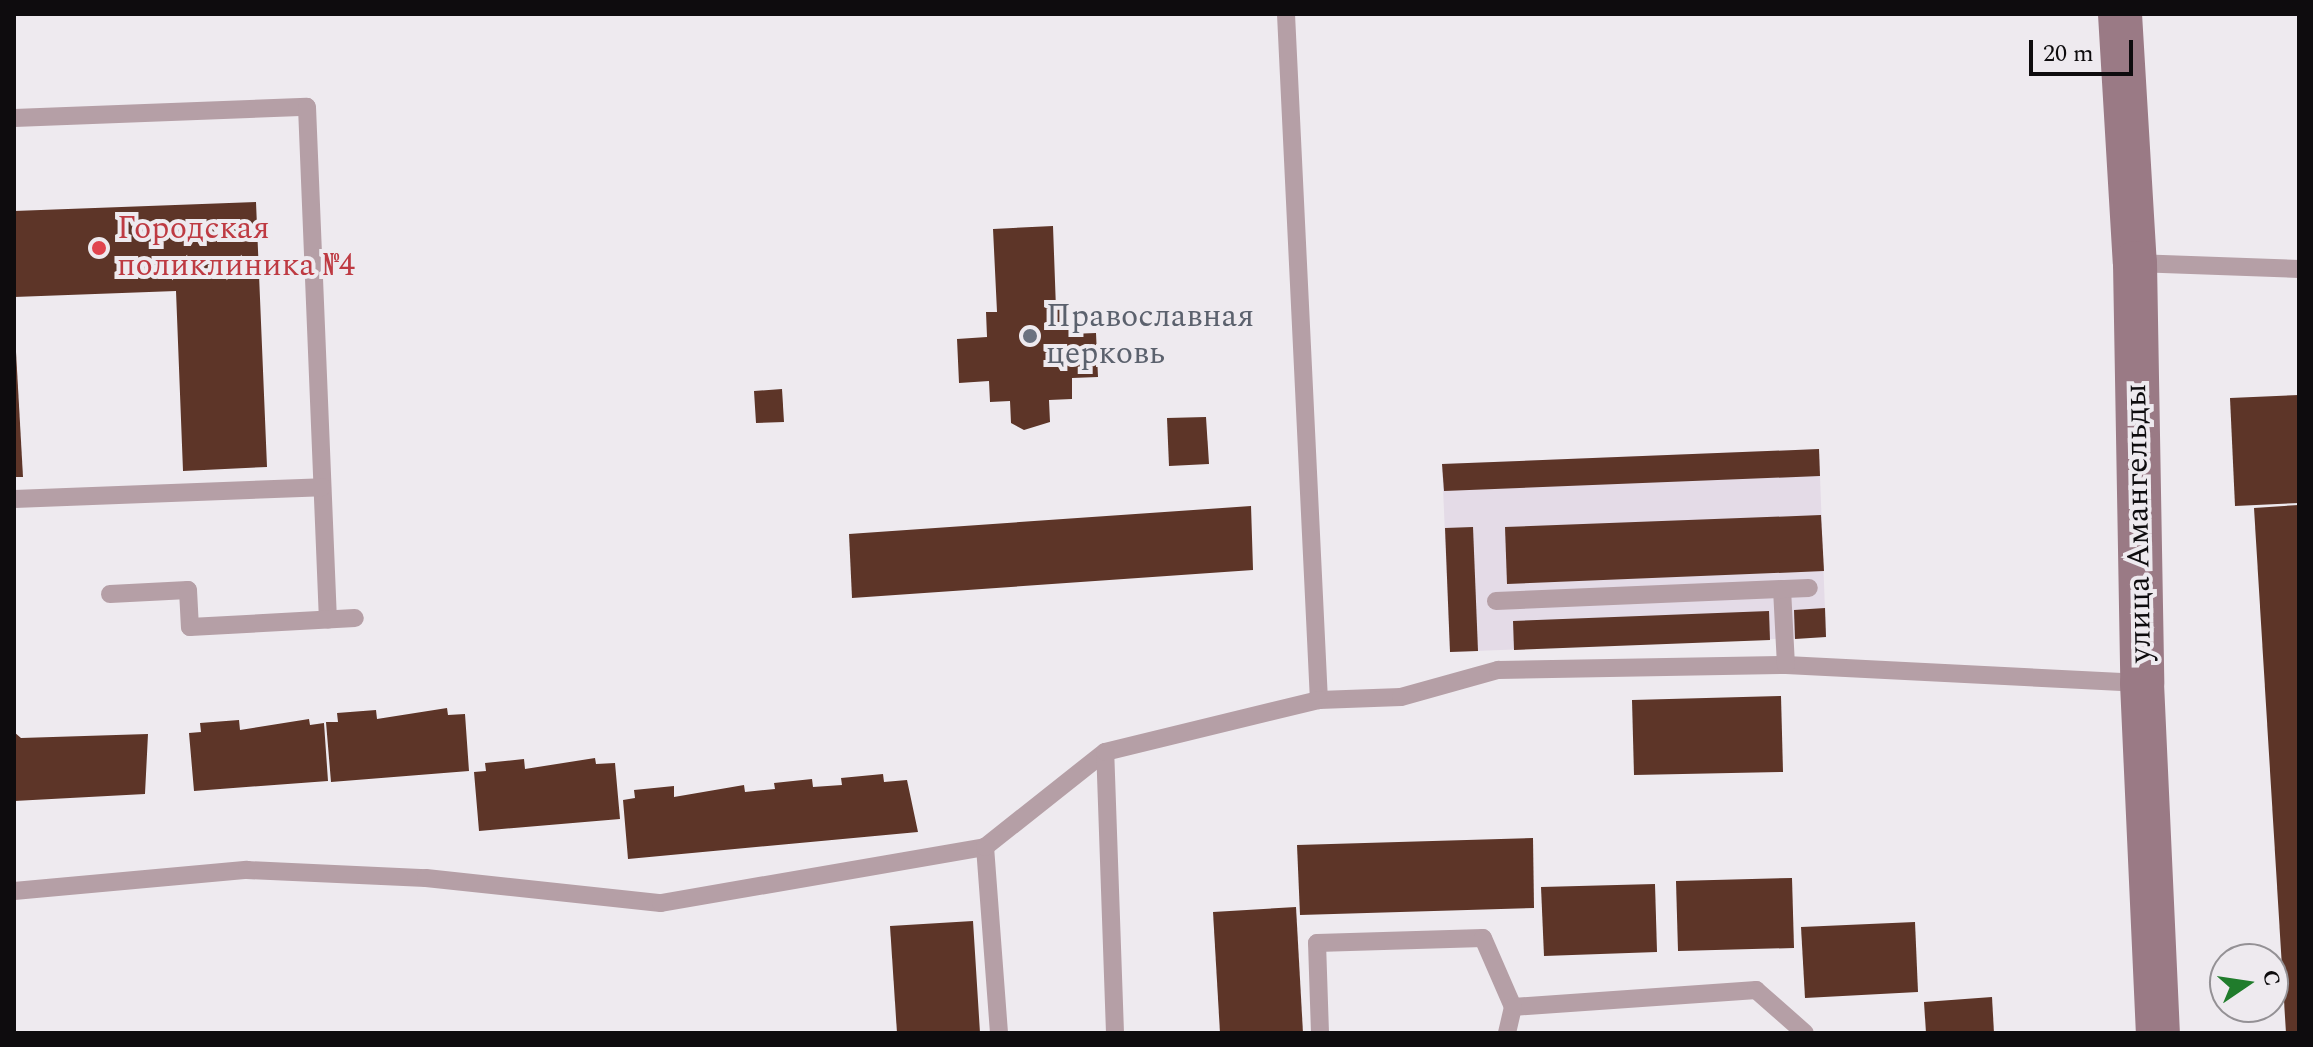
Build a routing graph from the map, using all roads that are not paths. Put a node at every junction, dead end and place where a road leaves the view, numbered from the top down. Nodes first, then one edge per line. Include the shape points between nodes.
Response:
1 (1286, 14) edge
2 (2120, 14) edge
3 (14, 118) edge
4 (2135, 263) junction
5 (2299, 269) edge
6 (322, 487) junction
7 (14, 499) edge
8 (1809, 588) dead end
9 (1782, 589) junction
10 (110, 594) dead end
11 (1496, 601) dead end
12 (355, 618) dead end
13 (328, 620) junction
14 (1786, 665) junction
15 (2142, 683) junction
16 (1319, 700) junction
17 (1105, 752) junction
18 (985, 847) junction
19 (14, 891) edge
20 (1513, 1007) junction
21 (999, 1033) edge
22 (1115, 1033) edge
23 (1320, 1033) edge
24 (1507, 1033) edge
25 (1805, 1033) edge
26 (2158, 1033) edge

1 - 16 lane
2 - 4 street, улица Амангельды
3 - 6 lane via 307,107
4 - 5 lane
4 - 15 street, улица Амангельды
6 - 7 lane
6 - 13 lane
8 - 9 lane
9 - 11 lane
9 - 14 lane
10 - 13 lane via 188,590 190,627
12 - 13 lane
14 - 15 lane
14 - 16 lane via 1498,670 1401,697
15 - 26 street, улица Амангельды
16 - 17 lane
17 - 18 lane
17 - 22 lane
18 - 19 lane via 661,903 426,878 247,870
18 - 21 lane
20 - 23 lane via 1483,938 1317,943
20 - 24 lane
20 - 25 lane via 1756,990

